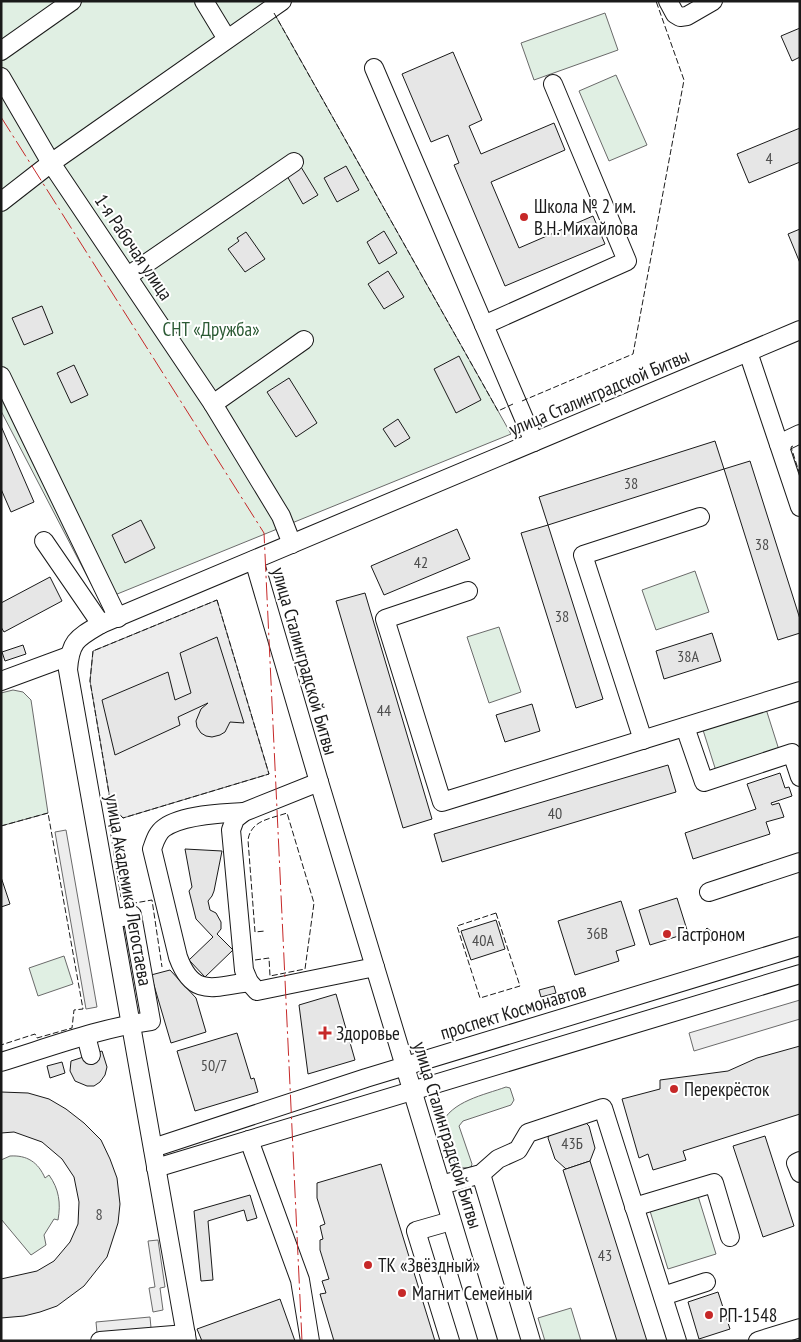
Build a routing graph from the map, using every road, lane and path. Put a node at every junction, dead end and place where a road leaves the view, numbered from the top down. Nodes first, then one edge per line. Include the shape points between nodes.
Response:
1 (72, 1) edge
2 (204, 1) edge
3 (282, 1) edge
4 (668, 1) edge
5 (713, 1) edge
6 (227, 39) junction
7 (1, 51) edge
8 (374, 68) dead end
9 (1, 78) edge
10 (553, 84) dead end
11 (294, 162) dead end
12 (51, 163) junction
13 (1, 202) edge
14 (128, 276) junction
15 (484, 325) junction
16 (800, 330) edge
17 (304, 340) dead end
18 (748, 352) junction
19 (1, 376) edge
20 (213, 404) junction
21 (800, 434) edge
22 (534, 442) junction
23 (779, 444) junction
24 (800, 507) edge
25 (700, 517) dead end
26 (44, 541) dead end
27 (292, 544) junction
28 (254, 560) junction
29 (468, 591) dead end
30 (118, 618) junction
31 (101, 624) junction
32 (69, 656) junction
33 (1, 680) edge
34 (800, 691) edge
35 (685, 727) junction
36 (643, 740) junction
37 (800, 777) edge
38 (319, 782) junction
39 (244, 812) junction
40 (800, 862) edge
41 (709, 892) dead end
42 (800, 946) edge
43 (375, 967) junction
44 (800, 974) edge
45 (249, 982) junction
46 (132, 1024) junction
47 (86, 1036) junction
48 (91, 1055) dead end
49 (1, 1062) edge
50 (405, 1066) junction
51 (412, 1091) junction
52 (249, 1140) junction
53 (153, 1148) junction
54 (800, 1161) edge
55 (156, 1168) junction
56 (800, 1173) edge
57 (481, 1174) junction
58 (441, 1186) junction
59 (634, 1207) junction
60 (451, 1220) junction
61 (730, 1237) dead end
62 (706, 1282) dead end
63 (663, 1296) junction
64 (800, 1328) edge
65 (187, 1337) edge
66 (100, 1341) edge
67 (310, 1341) edge
68 (450, 1341) edge
69 (488, 1341) edge
70 (531, 1341) edge
71 (678, 1341) edge
72 (758, 1341) edge

1 - 7 street
2 - 6 street
3 - 6 street
4 - 5 street via 680,17
6 - 12 street
8 - 15 street
9 - 12 street, 1-я Рабочая улица
10 - 15 street via 627,261
11 - 14 street
12 - 13 street
12 - 14 street, 1-я Рабочая улица
14 - 20 street, 1-я Рабочая улица
15 - 22 street
16 - 18 street, улица Сталинградской Битвы
17 - 20 street
18 - 22 street, улица Сталинградской Битвы
18 - 23 street
19 - 30 street
20 - 27 street, 1-я Рабочая улица via 281,516
21 - 23 street
22 - 27 street, улица Сталинградской Битвы
23 - 24 street
25 - 36 street via 583,555
26 - 31 street
27 - 28 street, улица Сталинградской Битвы
28 - 30 street
28 - 38 street, улица Сталинградской Битвы
29 - 36 street via 385,619 442,802
30 - 31 street
31 - 32 street via 74,642
32 - 33 street
32 - 46 street, улица Академика Легостаева via 68,670
34 - 35 street
35 - 36 street
35 - 37 street via 704,782 792,753
38 - 39 street
38 - 43 street, улица Сталинградской Битвы
39 - 45 street via 235,819 231,830 244,970
39 - 45 street via 206,814 182,820 164,828 152,849 185,974 204,988
40 - 41 street
42 - 50 street, проспект Космонавтов
43 - 45 street via 257,991
43 - 50 street, улица Сталинградской Битвы
44 - 51 street
46 - 47 street
46 - 53 street, улица Академика Легостаева
47 - 48 street
47 - 49 street
50 - 51 street, улица Сталинградской Битвы
50 - 53 street, проспект Космонавтов
51 - 52 street
51 - 58 street, улица Сталинградской Битвы
52 - 55 street
52 - 67 street via 300,1280
53 - 55 street, улица Академика Легостаева
54 - 56 street via 796,1163
55 - 65 street, улица Академика Легостаева
57 - 58 street
57 - 59 street via 498,1159 518,1150 528,1133 603,1108
57 - 70 street
58 - 60 street, улица Сталинградской Битвы
59 - 61 street via 714,1183
59 - 63 street
60 - 68 street via 416,1232
60 - 69 street, улица Сталинградской Битвы
62 - 63 street
63 - 71 street
64 - 72 street
65 - 66 street

